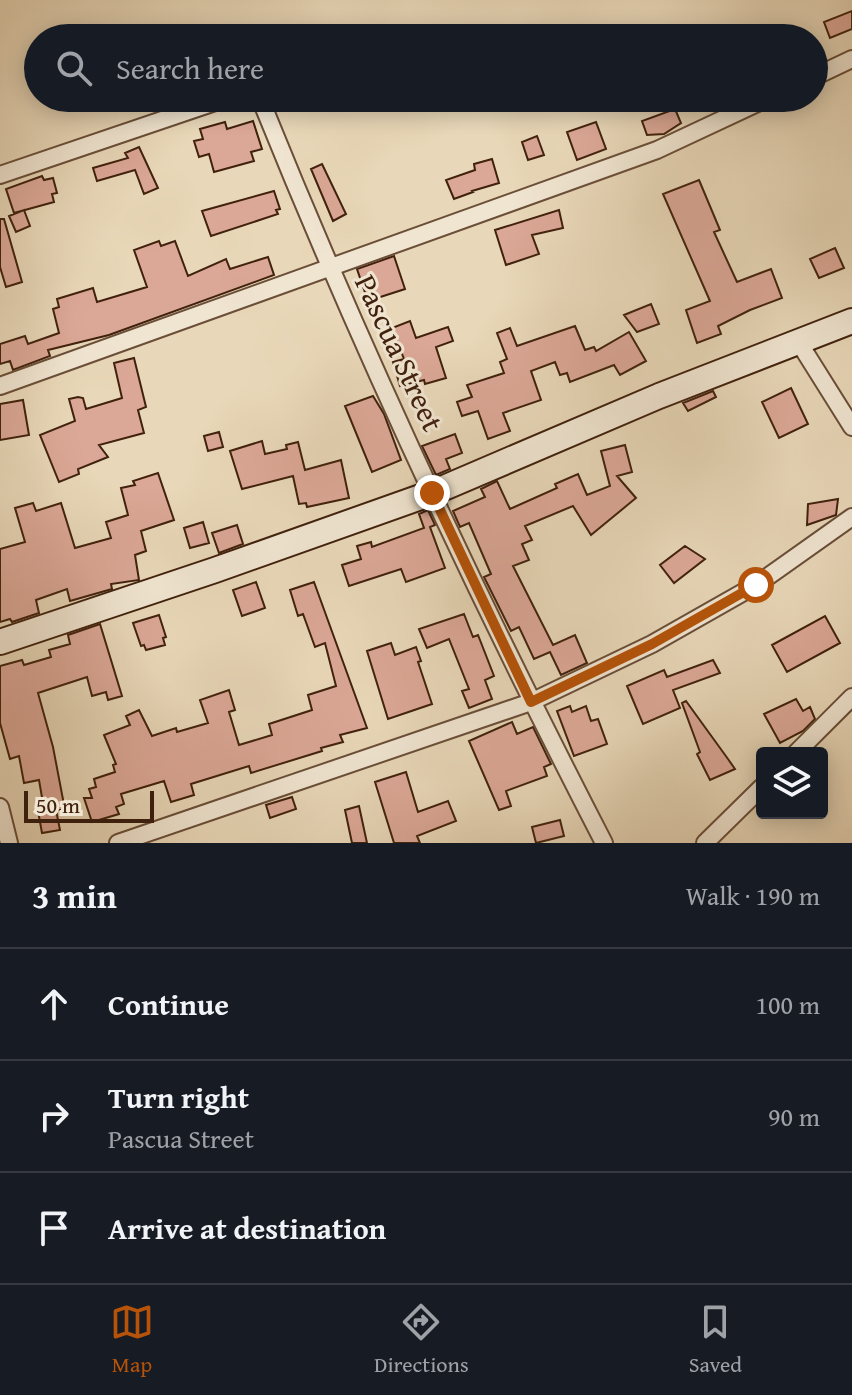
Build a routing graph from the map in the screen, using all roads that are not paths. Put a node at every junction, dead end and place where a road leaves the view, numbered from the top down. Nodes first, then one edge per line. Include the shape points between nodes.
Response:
1 (852, 59) edge
2 (828, 70) edge
3 (186, 112) edge
4 (264, 112) edge
5 (738, 112) edge
6 (0, 175) edge
7 (328, 267) junction
8 (852, 321) edge
9 (798, 341) junction
10 (0, 386) edge
11 (852, 427) edge
12 (432, 493) junction
13 (852, 517) edge
14 (0, 642) edge
15 (852, 697) edge
16 (531, 702) junction
17 (802, 747) edge
18 (756, 793) edge
19 (0, 807) edge
20 (9, 843) edge
21 (118, 843) edge
22 (604, 843) edge
23 (705, 843) edge

1 - 2 street
3 - 6 street
4 - 7 street, Pascua Street
5 - 7 street via 657,150
7 - 10 street
7 - 12 street, Pascua Street
8 - 9 street
9 - 11 street
9 - 12 street
12 - 14 street
12 - 16 street, Pascua Street
13 - 16 street via 756,585 652,644
15 - 17 street
16 - 21 street
16 - 22 street, Pascua Street
18 - 23 street
19 - 20 street

